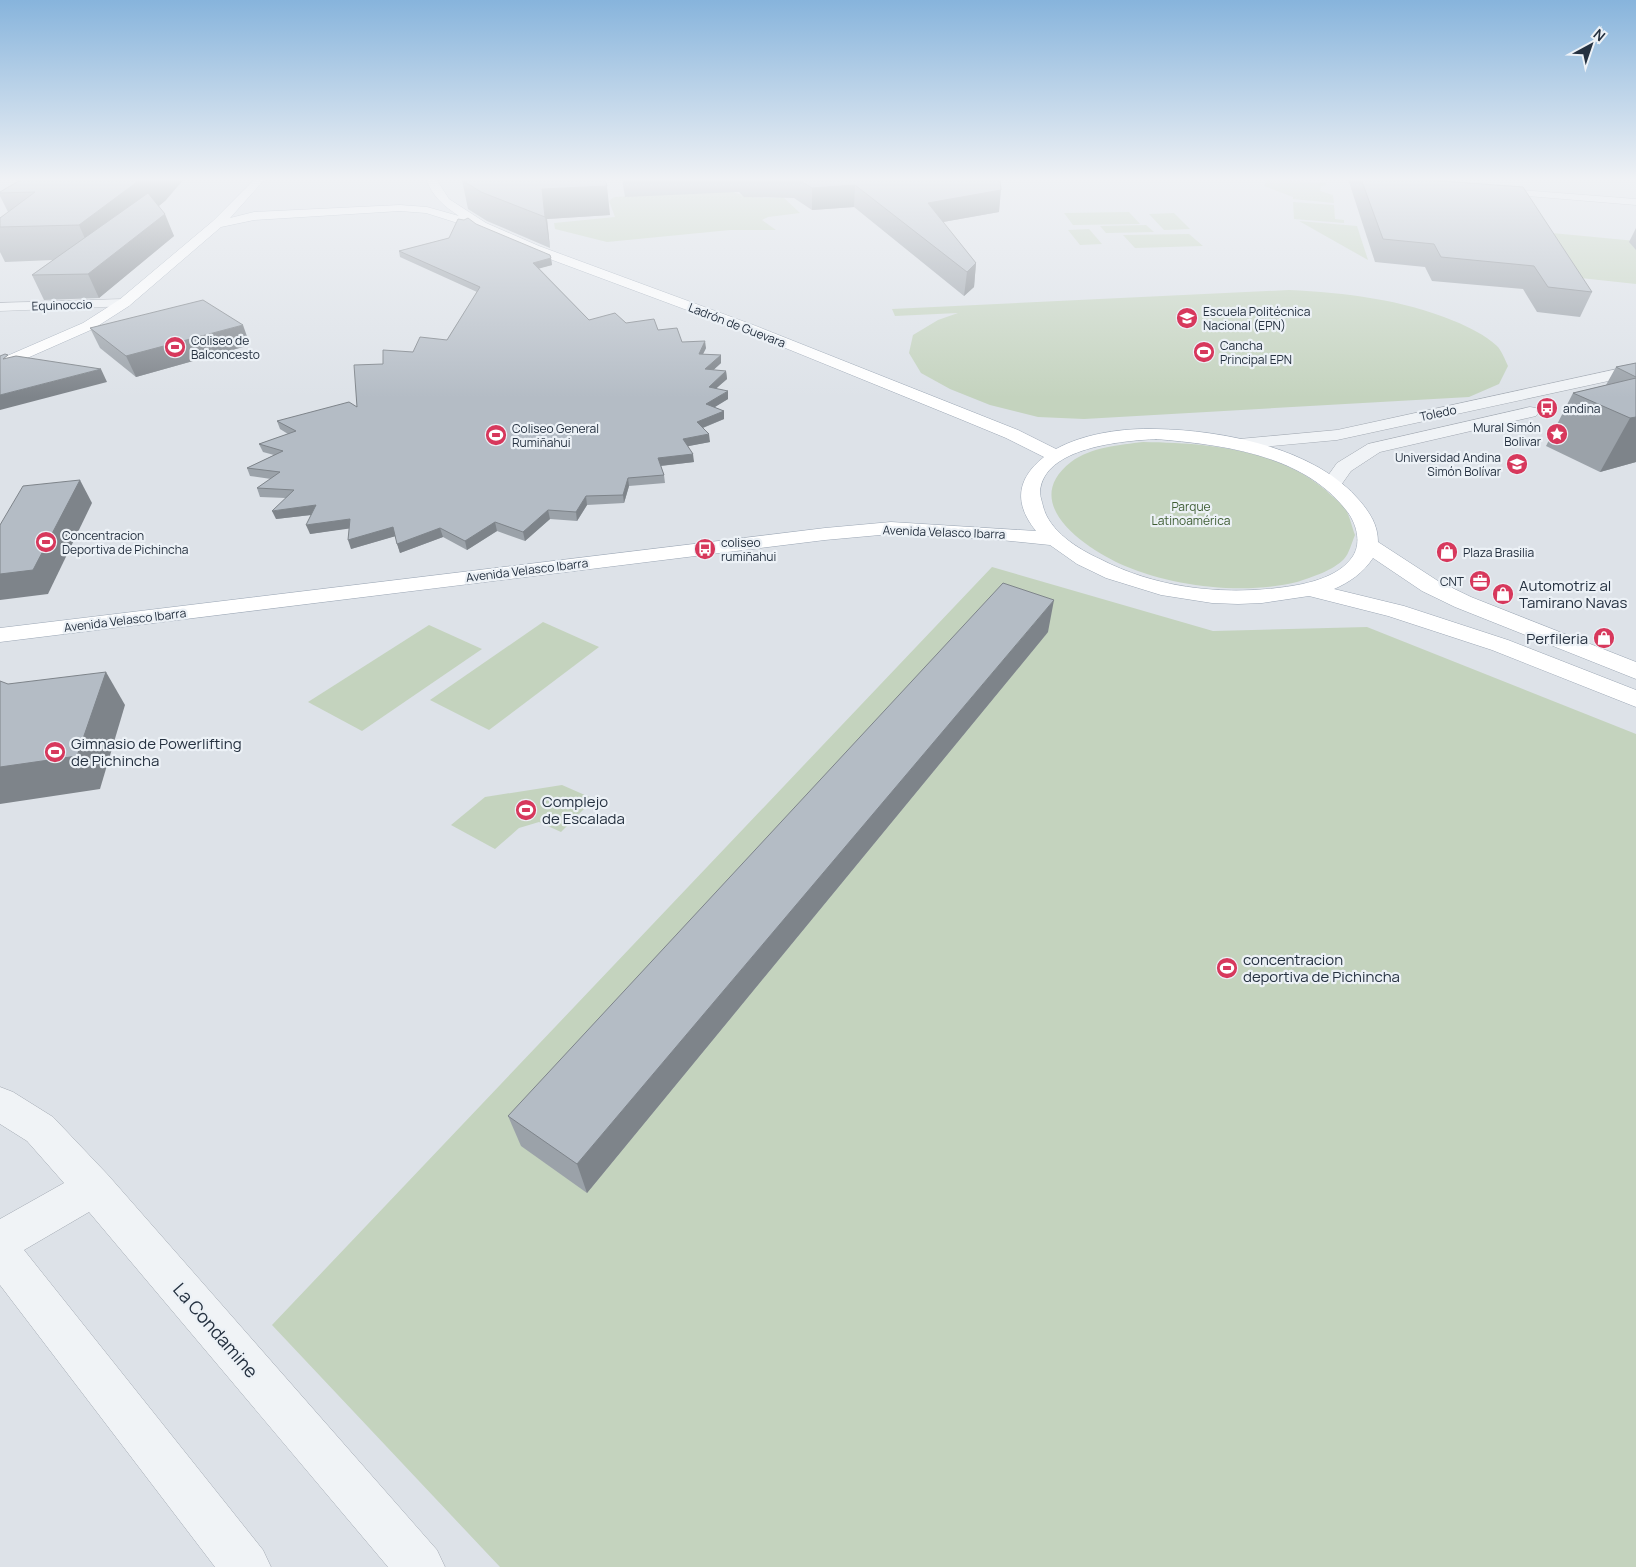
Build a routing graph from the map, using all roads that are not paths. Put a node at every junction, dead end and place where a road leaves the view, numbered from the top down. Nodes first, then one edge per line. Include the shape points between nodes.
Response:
1 (184, 252) edge
2 (544, 252) edge
3 (124, 303) junction
4 (0, 307) edge
5 (0, 364) edge
6 (1636, 370) edge
7 (1547, 408) dead end
8 (1239, 444) junction
9 (1056, 456) junction
10 (1332, 484) junction
11 (1055, 539) junction
12 (1368, 545) junction
13 (477, 576) junction
14 (1312, 590) junction
15 (0, 635) edge
16 (0, 653) edge
17 (1636, 671) edge
18 (1636, 699) edge
19 (0, 1104) edge
20 (94, 1188) junction
21 (0, 1241) edge
22 (0, 1252) edge
23 (246, 1567) edge
24 (420, 1567) edge

1 - 3 main road
2 - 9 main road, Ladrón de Guevara via 966,414
3 - 4 street, Equinoccio
3 - 5 main road via 88,326
6 - 8 street, Toledo via 1337,435
7 - 10 street, Toledo via 1374,448 1344,466
8 - 9 main road via 1197,436 1117,436 1083,444
8 - 10 main road via 1297,464
9 - 11 main road via 1038,472 1030,493 1035,516
10 - 12 main road via 1353,503 1366,524
11 - 13 main road, Avenida Velasco Ibarra via 891,528
11 - 14 main road via 1092,564 1143,584 1201,596 1260,598
12 - 14 main road via 1362,559 1349,572
12 - 17 main road via 1430,586 1463,602
13 - 15 main road, Avenida Velasco Ibarra
13 - 16 main road via 350,609
14 - 18 main road via 1396,611 1500,645
19 - 20 street, La Condamine via 40,1129
20 - 21 street
20 - 24 street, La Condamine
22 - 23 street

